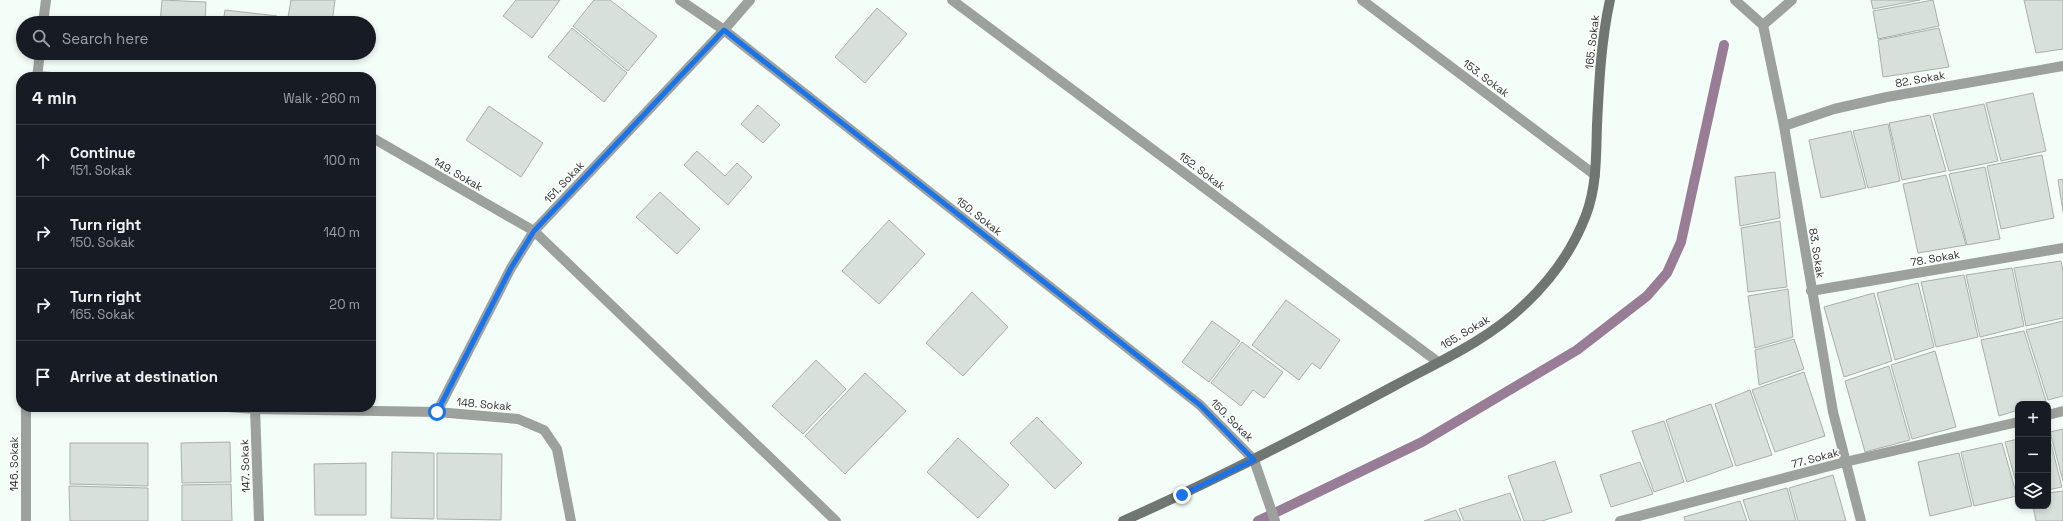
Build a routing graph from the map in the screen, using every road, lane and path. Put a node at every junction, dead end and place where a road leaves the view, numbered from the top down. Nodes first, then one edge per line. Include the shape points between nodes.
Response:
1 (46, 0) edge
2 (680, 0) edge
3 (750, 0) edge
4 (952, 0) edge
5 (1362, 0) edge
6 (1610, 0) edge
7 (1734, 0) edge
8 (1792, 0) edge
9 (44, 16) edge
10 (1763, 25) junction
11 (724, 30) junction
12 (39, 60) edge
13 (2063, 66) edge
14 (38, 72) edge
15 (1784, 126) junction
16 (376, 140) edge
17 (1595, 176) junction
18 (534, 231) junction
19 (2063, 248) edge
20 (1811, 291) junction
21 (1438, 362) junction
22 (376, 411) edge
23 (26, 412) edge
24 (255, 412) edge
25 (437, 412) junction
26 (2063, 412) edge
27 (2051, 414) edge
28 (2015, 423) edge
29 (1254, 460) junction
30 (1845, 462) junction
31 (26, 521) edge
32 (259, 521) edge
33 (571, 521) edge
34 (836, 521) edge
35 (1123, 521) edge
36 (1275, 521) edge
37 (1620, 521) edge
38 (1861, 521) edge

1 - 9 street
2 - 11 street, 150. Sokak
3 - 11 street, 151. Sokak
4 - 21 street, 152. Sokak
5 - 17 street, 153. Sokak
6 - 17 main road, 165. Sokak via 1603,31
7 - 10 street
8 - 10 street
10 - 15 street, 83. Sokak
11 - 18 street, 151. Sokak
11 - 29 street, 150. Sokak via 1200,405
12 - 14 street
13 - 15 street, 82. Sokak via 1887,97 1834,109
15 - 20 street, 83. Sokak
16 - 18 street, 149. Sokak
17 - 21 main road, 165. Sokak via 1587,214 1572,244 1551,276 1523,306 1491,331
18 - 25 street, 151. Sokak via 511,268
18 - 34 street, 149. Sokak
19 - 20 street, 78. Sokak
20 - 30 street, 83. Sokak via 1832,412
21 - 29 main road, 165. Sokak
22 - 25 street, 148. Sokak
23 - 31 street, 146. Sokak
24 - 32 street, 147. Sokak
25 - 33 street, 148. Sokak via 518,418 544,430 557,449
26 - 27 street
28 - 30 street, 77. Sokak
29 - 35 main road, 165. Sokak
29 - 36 street
30 - 37 street, 77. Sokak
30 - 38 street, 83. Sokak

